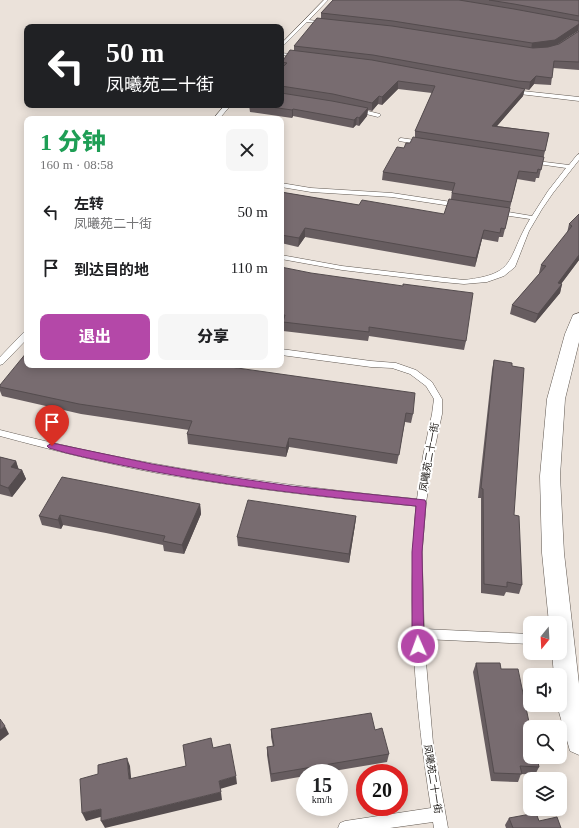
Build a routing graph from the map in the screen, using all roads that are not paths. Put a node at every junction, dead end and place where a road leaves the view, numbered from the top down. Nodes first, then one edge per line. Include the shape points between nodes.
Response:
1 (326, 0) edge
2 (306, 21) junction
3 (334, 24) edge
4 (284, 45) edge
5 (284, 54) edge
6 (307, 57) edge
7 (509, 91) edge
8 (579, 99) edge
9 (225, 108) edge
10 (348, 108) edge
11 (378, 115) dead end
12 (219, 116) edge
13 (401, 140) dead end
14 (432, 145) edge
15 (579, 156) edge
16 (524, 160) edge
17 (570, 167) junction
18 (284, 186) edge
19 (463, 206) edge
20 (486, 210) edge
21 (534, 218) junction
22 (284, 257) edge
23 (579, 318) edge
24 (24, 337) edge
25 (284, 352) edge
26 (0, 362) edge
27 (0, 433) edge
28 (421, 503) junction
29 (559, 616) edge
30 (418, 634) junction
31 (523, 639) edge
32 (563, 660) edge
33 (579, 742) edge
34 (438, 814) junction
35 (345, 828) edge
36 (441, 828) edge

1 - 2 lane
2 - 3 lane
2 - 4 lane
5 - 6 lane
7 - 8 lane
9 - 12 lane
10 - 11 lane
13 - 14 lane
15 - 17 lane
16 - 17 lane
17 - 21 lane
18 - 19 lane via 311,190 392,195
20 - 21 lane
21 - 22 lane via 512,265 501,274 484,280 442,280 342,268
23 - 29 street via 572,334 556,399 550,476
24 - 26 lane
25 - 28 lane, 凤曦苑二十一街 via 393,365 413,372 429,384 438,398 437,414
27 - 28 lane via 79,453 228,481
28 - 30 lane, 凤曦苑二十一街 via 417,552
30 - 31 lane
30 - 34 lane, 凤曦苑二十一街 via 427,743
32 - 33 street via 569,704
34 - 35 lane
34 - 36 lane, 凤曦苑二十一街

